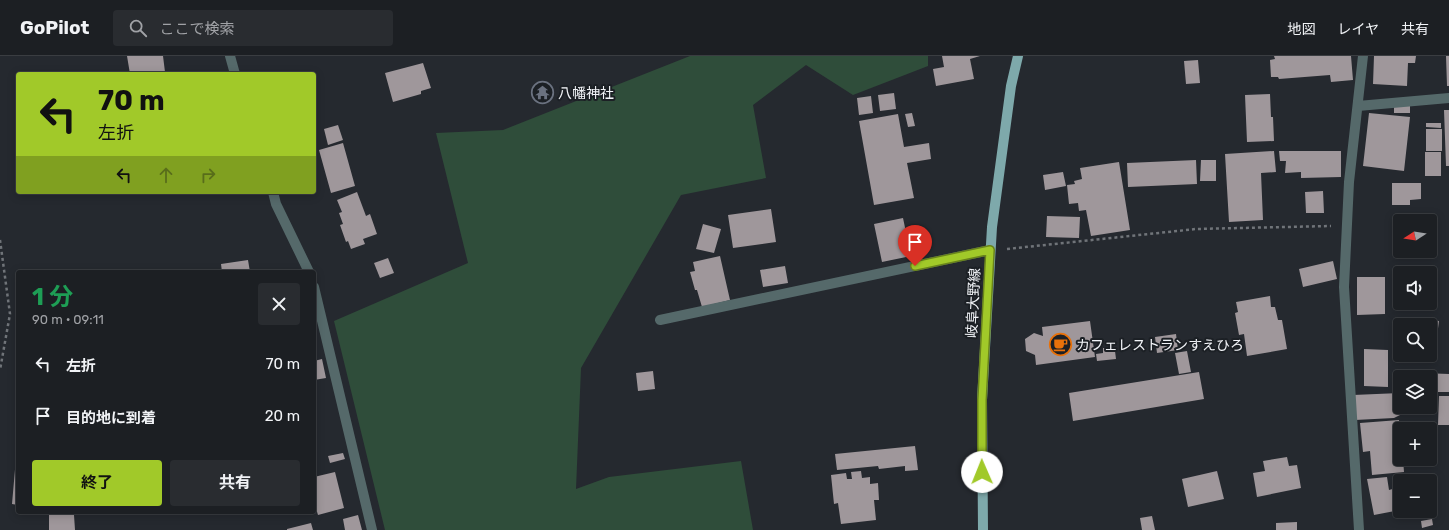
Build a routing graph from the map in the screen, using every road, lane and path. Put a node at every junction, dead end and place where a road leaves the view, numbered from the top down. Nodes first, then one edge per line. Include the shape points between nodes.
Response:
1 (230, 56) edge
2 (1018, 56) edge
3 (1363, 56) edge
4 (234, 72) edge
5 (1449, 98) edge
6 (1358, 106) junction
7 (274, 194) edge
8 (1347, 225) junction
9 (0, 240) edge
10 (990, 250) junction
11 (308, 270) edge
12 (316, 295) edge
13 (660, 320) dead end
14 (0, 370) edge
15 (372, 530) edge
16 (983, 530) edge
17 (1360, 530) edge

1 - 4 street
2 - 10 main road, 岐阜大野線 via 1011,86
3 - 6 street
5 - 6 street
6 - 8 street
7 - 11 street
8 - 10 path via 1196,229
8 - 17 street via 1344,288
9 - 14 path via 10,314
10 - 13 street
10 - 16 main road, 岐阜大野線 via 982,400
12 - 15 street

